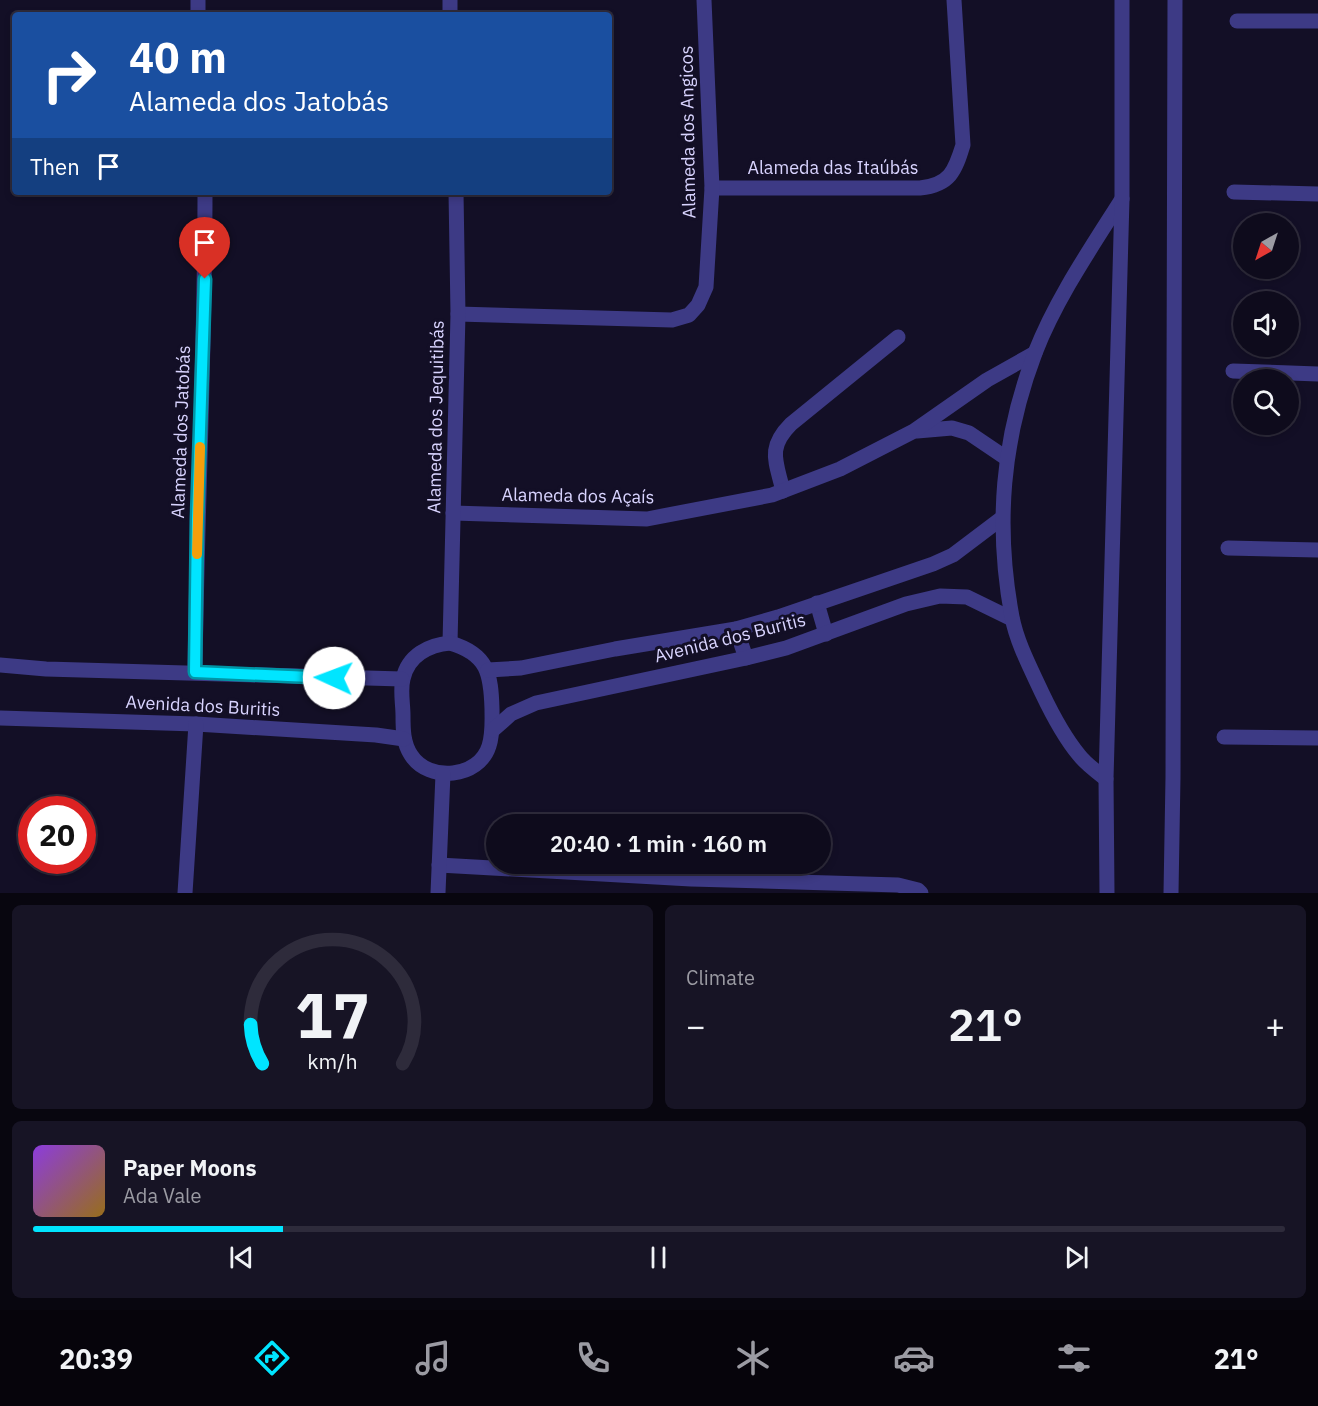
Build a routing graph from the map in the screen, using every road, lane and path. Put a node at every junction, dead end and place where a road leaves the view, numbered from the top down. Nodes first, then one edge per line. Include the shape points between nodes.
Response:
1 (704, 0) edge
2 (954, 0) edge
3 (1122, 0) edge
4 (1175, 0) edge
5 (1237, 21) dead end
6 (1318, 21) edge
7 (712, 188) junction
8 (1234, 192) dead end
9 (1318, 194) edge
10 (205, 195) edge
11 (456, 195) edge
12 (1122, 199) junction
13 (458, 314) junction
14 (898, 337) dead end
15 (1035, 353) junction
16 (1299, 374) edge
17 (1318, 374) edge
18 (914, 431) junction
19 (1006, 458) junction
20 (778, 493) junction
21 (453, 513) junction
22 (1002, 518) junction
23 (1228, 548) dead end
24 (1318, 550) edge
25 (817, 603) junction
26 (1012, 619) junction
27 (736, 629) junction
28 (826, 634) junction
29 (450, 643) junction
30 (746, 658) junction
31 (0, 665) edge
32 (488, 670) junction
33 (195, 672) junction
34 (402, 679) junction
35 (0, 717) edge
36 (196, 724) junction
37 (493, 730) junction
38 (1224, 737) dead end
39 (1318, 738) edge
40 (404, 739) junction
41 (443, 774) junction
42 (1106, 779) junction
43 (439, 865) junction
44 (691, 886) edge
45 (184, 893) edge
46 (438, 893) edge
47 (921, 893) edge
48 (1107, 893) edge
49 (1171, 893) edge

1 - 7 street, Alameda dos Angicos
2 - 7 street, Alameda das Itaúbás via 963,145 947,180 935,187 920,188
3 - 12 street
4 - 49 street
5 - 6 street
7 - 13 street, Alameda dos Angicos via 706,287 689,315 672,320
8 - 9 street
10 - 33 street, Alameda dos Jatobás
11 - 13 street, Alameda dos Jequitibás
12 - 15 street
12 - 42 street
13 - 21 street, Alameda dos Jequitibás
14 - 20 street via 780,435 775,446
15 - 18 street via 987,380
15 - 19 street
16 - 17 street
18 - 19 street via 951,428 969,433
18 - 20 street, Alameda dos Açaís via 840,469
19 - 22 street
20 - 21 street, Alameda dos Açaís via 647,519
21 - 29 street, Alameda dos Jequitibás
22 - 25 street, Avenida dos Buritis via 952,555 933,564
22 - 26 street
23 - 24 street
25 - 27 street, Avenida dos Buritis
25 - 28 street
26 - 28 street, Avenida dos Buritis via 967,597 940,596 906,604
26 - 42 street via 1029,667 1063,732 1079,756
27 - 30 street
27 - 32 street, Avenida dos Buritis via 521,668
28 - 30 street, Avenida dos Buritis
29 - 32 street via 472,652
29 - 34 street via 420,652
30 - 37 street, Avenida dos Buritis via 536,703 511,714
31 - 33 street, Avenida dos Buritis
32 - 37 street
33 - 34 street, Avenida dos Buritis
34 - 40 street
35 - 36 street, Avenida dos Buritis
36 - 40 street, Avenida dos Buritis
36 - 45 street
37 - 41 street via 489,748 478,763 462,772
38 - 39 street
40 - 41 street via 411,756 425,769
41 - 43 street
42 - 48 street
43 - 44 street
43 - 46 street
44 - 47 street via 898,885

